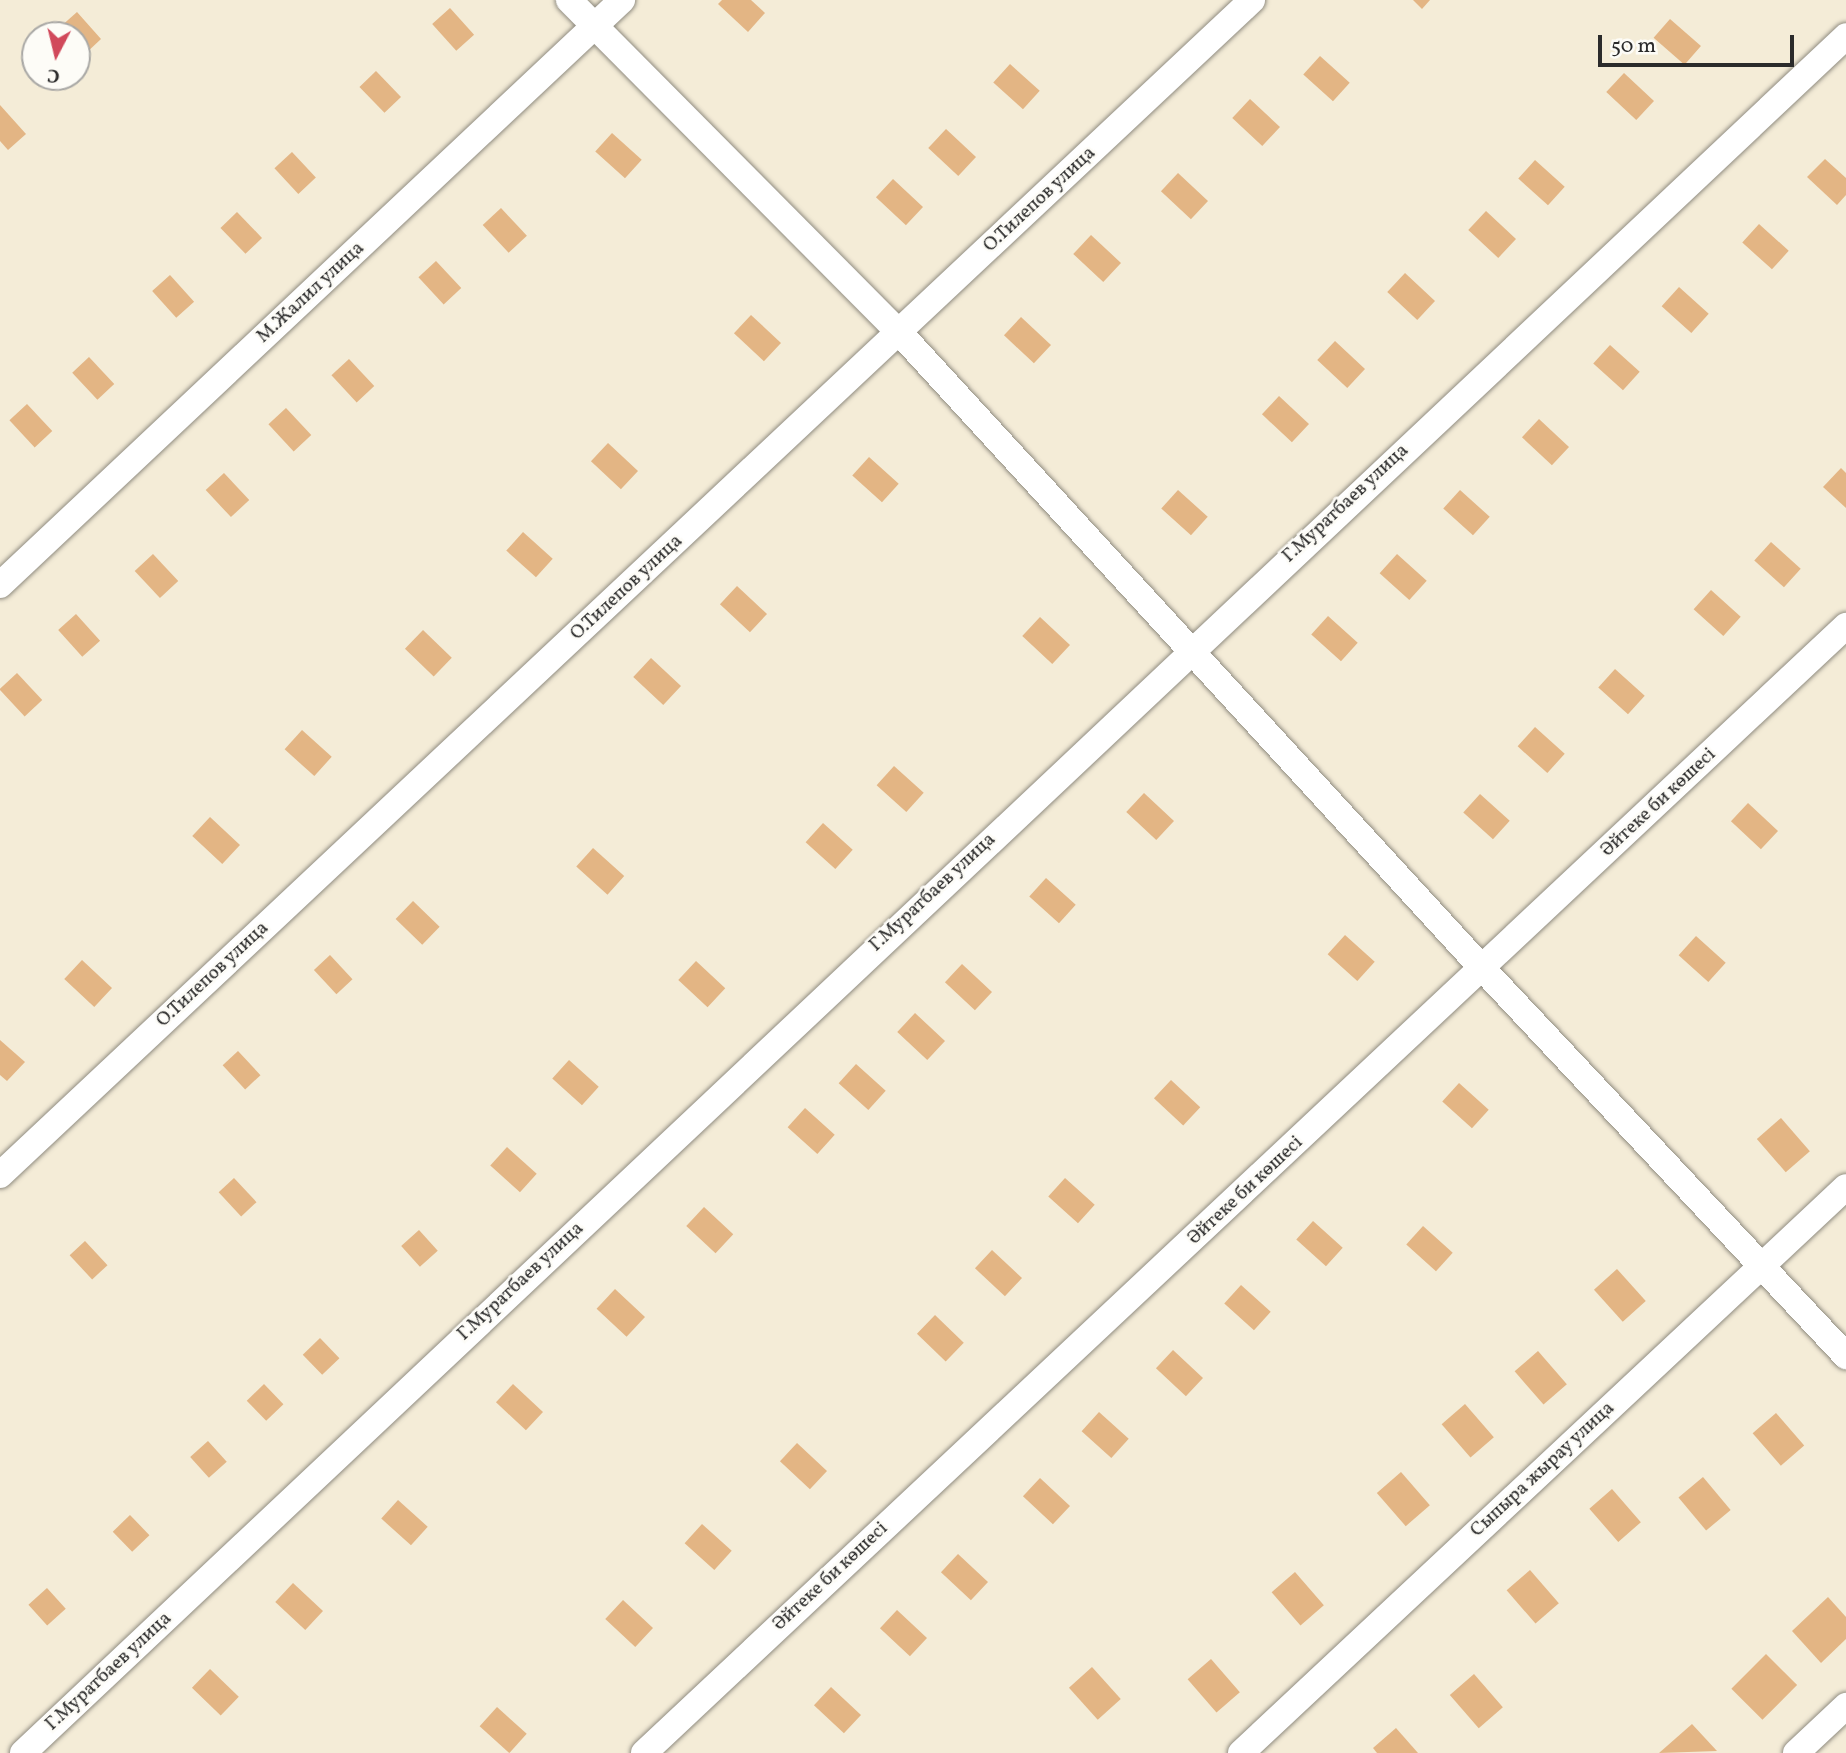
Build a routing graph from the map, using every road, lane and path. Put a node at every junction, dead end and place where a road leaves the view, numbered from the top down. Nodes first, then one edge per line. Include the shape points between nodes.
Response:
1 (569, 0) edge
2 (622, 0) edge
3 (1252, 0) edge
4 (593, 27) junction
5 (1846, 36) edge
6 (900, 332) junction
7 (0, 585) edge
8 (1846, 626) edge
9 (1192, 648) junction
10 (1483, 969) junction
11 (0, 1175) edge
12 (1846, 1187) edge
13 (1762, 1266) junction
14 (1846, 1356) edge
15 (1846, 1706) edge
16 (23, 1753) edge
17 (643, 1753) edge
18 (1241, 1753) edge
19 (1797, 1753) edge

1 - 4 street
2 - 4 street, М.Жалил улица
3 - 6 street, О.Тилепов улица
4 - 6 street
4 - 7 street, М.Жалил улица
5 - 9 street, Г.Муратбаев улица
6 - 9 street
6 - 11 street, О.Тилепов улица
8 - 10 street, Әйтеке би көшесі
9 - 10 street
9 - 16 street, Г.Муратбаев улица
10 - 13 street
10 - 17 street, Әйтеке би көшесі
12 - 13 street, Сыпыра жырау улица
13 - 14 street
13 - 18 street, Сыпыра жырау улица
15 - 19 street

